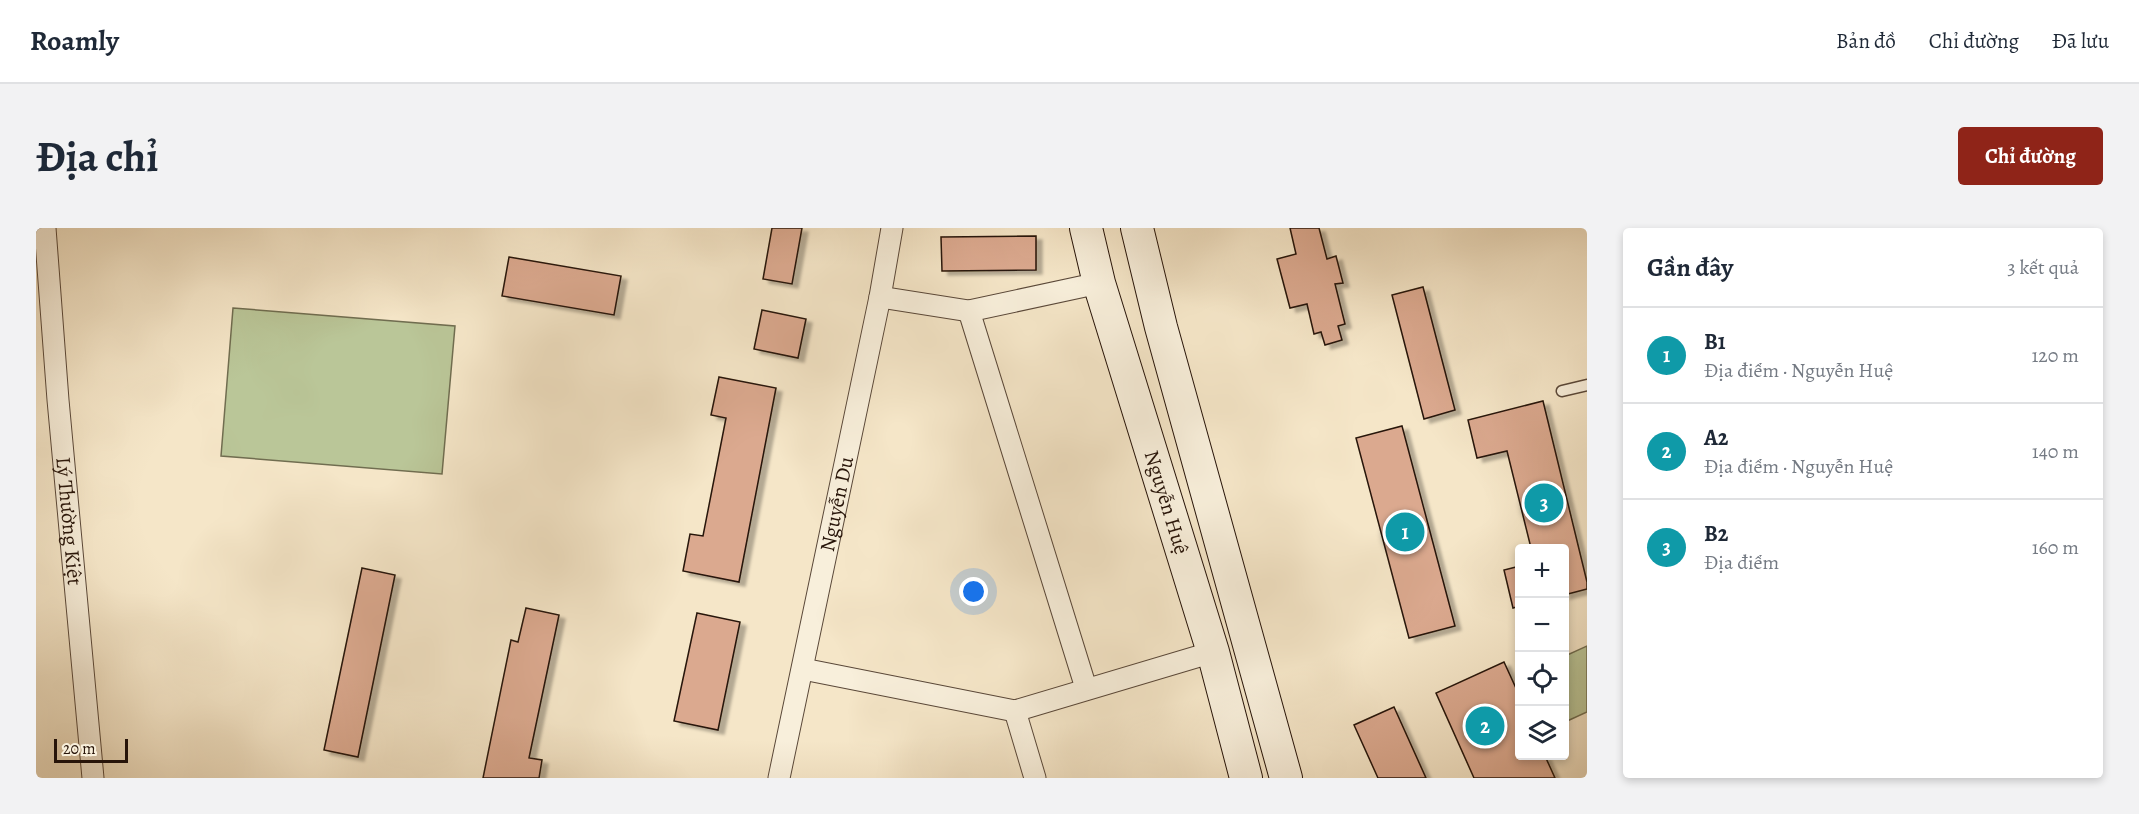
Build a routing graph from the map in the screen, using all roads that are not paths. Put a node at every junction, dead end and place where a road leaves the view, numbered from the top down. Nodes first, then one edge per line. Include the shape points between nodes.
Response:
1 (45, 228) edge
2 (892, 228) edge
3 (1086, 228) edge
4 (1137, 228) edge
5 (1099, 283) junction
6 (880, 297) junction
7 (969, 311) junction
8 (1161, 327) junction
9 (1119, 344) junction
10 (1587, 385) edge
11 (1562, 392) dead end
12 (1248, 642) junction
13 (1213, 651) junction
14 (803, 669) junction
15 (1086, 688) junction
16 (1015, 711) junction
17 (93, 778) edge
18 (779, 778) edge
19 (1035, 778) edge
20 (1246, 778) edge
21 (1286, 778) edge

1 - 17 street, Lý Thường Kiệt
2 - 6 street, Nguyễn Du
3 - 5 main road, Nguyễn Huệ
4 - 8 main road, Nguyễn Huệ
5 - 7 street
5 - 9 main road, Nguyễn Huệ
6 - 7 street
6 - 14 street, Nguyễn Du
7 - 15 street
8 - 9 main road
8 - 12 main road, Nguyễn Huệ
9 - 13 main road, Nguyễn Huệ
10 - 11 lane
12 - 13 main road
12 - 21 main road, Nguyễn Huệ
13 - 15 street
13 - 20 main road, Nguyễn Huệ
14 - 16 street
14 - 18 street, Nguyễn Du
15 - 16 street
16 - 19 street

